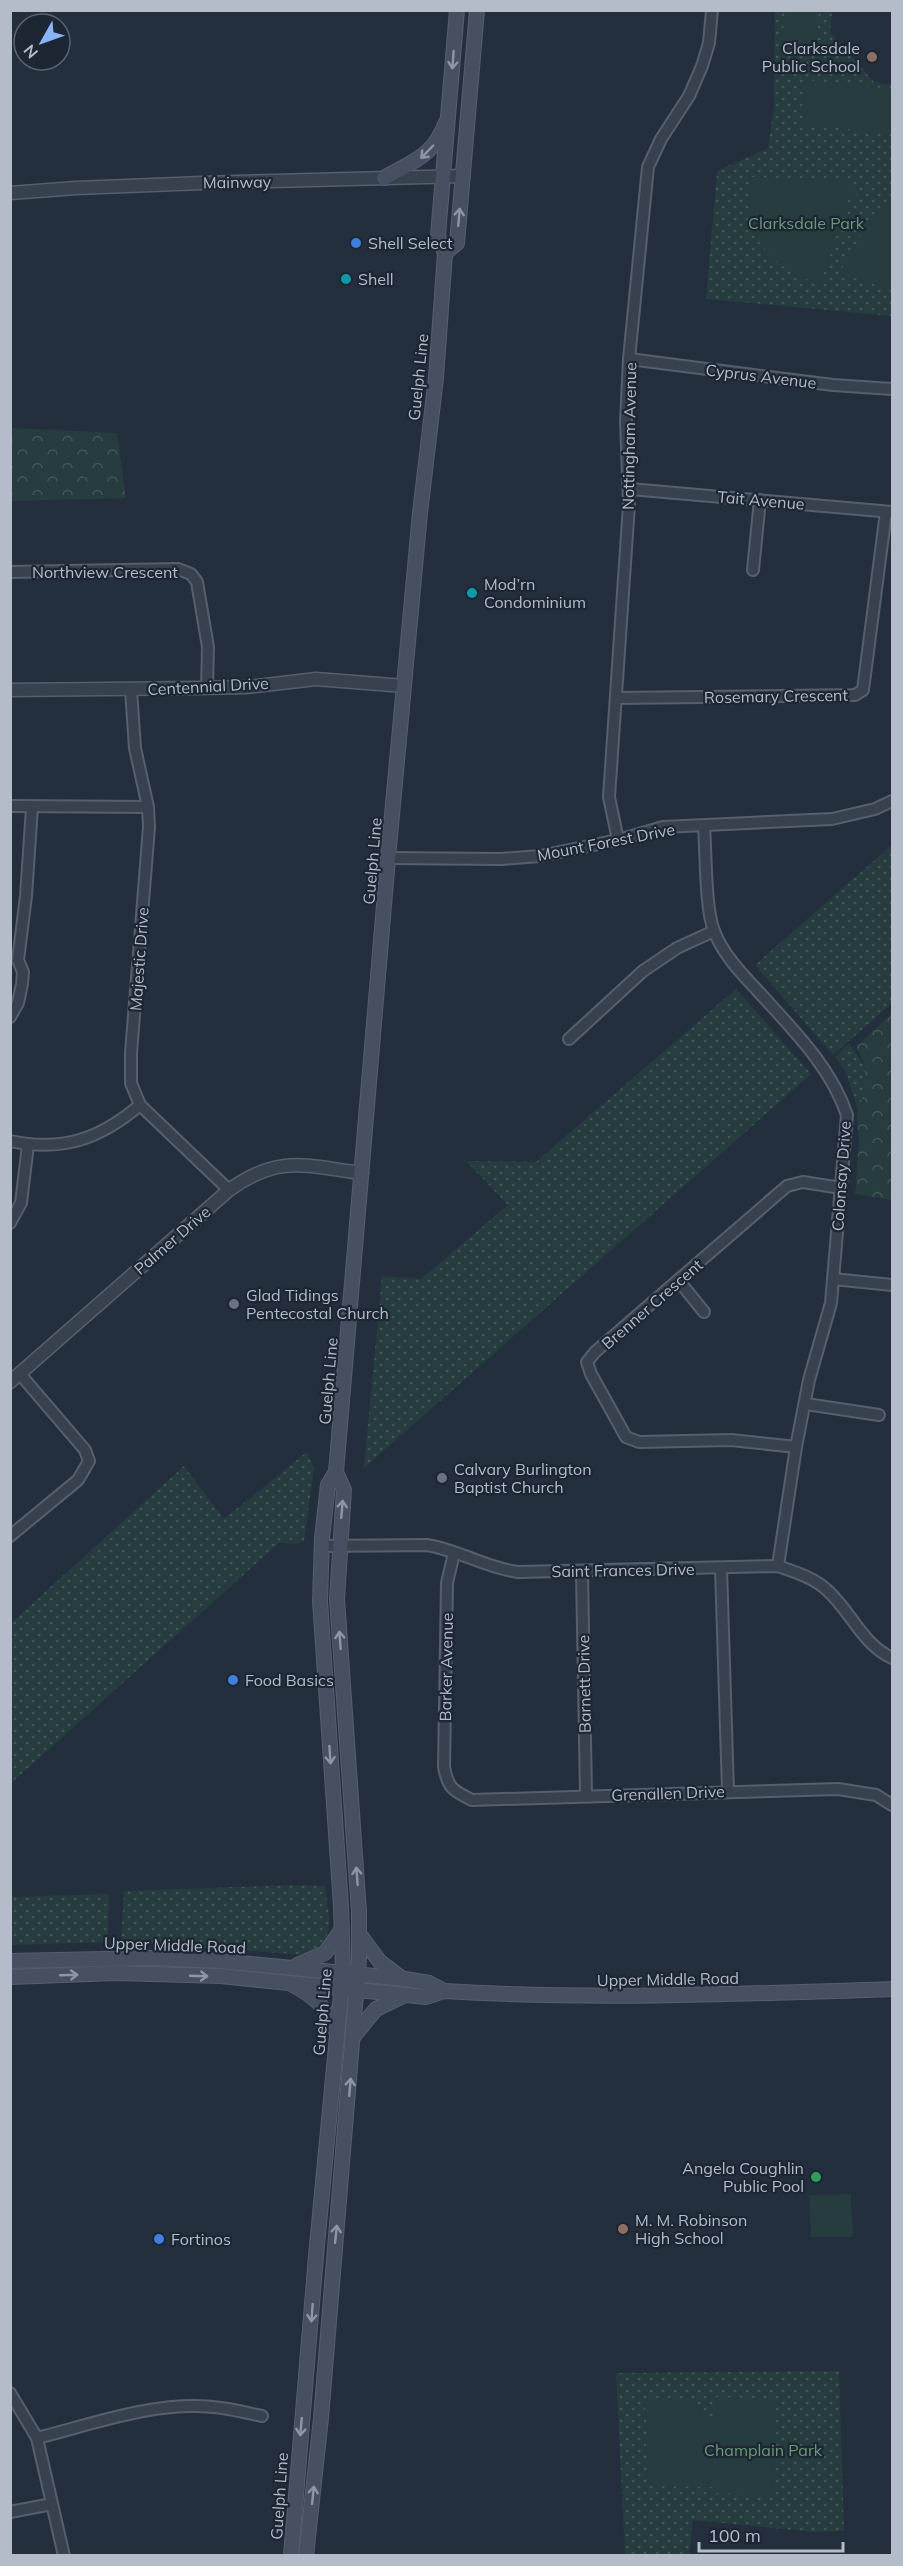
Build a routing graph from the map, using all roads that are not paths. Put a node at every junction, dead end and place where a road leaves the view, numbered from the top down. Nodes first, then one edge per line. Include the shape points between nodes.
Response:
1 (457, 10) edge
2 (477, 10) edge
3 (712, 10) edge
4 (449, 109) junction
5 (444, 176) junction
6 (463, 176) junction
7 (384, 178) junction
8 (10, 193) edge
9 (445, 253) junction
10 (629, 359) junction
11 (892, 389) edge
12 (630, 489) junction
13 (760, 500) junction
14 (889, 512) edge
15 (753, 570) dead end
16 (10, 572) edge
17 (404, 686) junction
18 (207, 687) junction
19 (10, 690) edge
20 (130, 690) junction
21 (616, 698) junction
22 (892, 801) edge
23 (10, 806) edge
24 (32, 807) junction
25 (148, 807) junction
26 (704, 826) junction
27 (618, 840) junction
28 (388, 858) junction
29 (714, 931) junction
30 (14, 961) edge
31 (10, 1017) edge
32 (569, 1039) dead end
33 (140, 1106) junction
34 (10, 1141) edge
35 (28, 1145) junction
36 (362, 1173) junction
37 (841, 1188) junction
38 (229, 1190) junction
39 (10, 1223) edge
40 (834, 1279) junction
41 (679, 1281) junction
42 (892, 1285) edge
43 (704, 1312) dead end
44 (15, 1378) edge
45 (806, 1404) junction
46 (879, 1415) dead end
47 (796, 1447) junction
48 (336, 1472) junction
49 (10, 1536) edge
50 (321, 1546) junction
51 (339, 1547) junction
52 (454, 1553) junction
53 (778, 1566) junction
54 (721, 1568) junction
55 (582, 1572) junction
56 (892, 1658) edge
57 (328, 1722) junction
58 (347, 1746) junction
59 (447, 1783) joint
60 (728, 1791) junction
61 (586, 1796) junction
62 (892, 1805) edge
63 (342, 1929) junction
64 (360, 1935) junction
65 (10, 1961) edge
66 (358, 1974) junction
67 (289, 1975) junction
68 (10, 1977) edge
69 (405, 1979) junction
70 (343, 1980) junction
71 (357, 1989) junction
72 (892, 1989) edge
73 (444, 1991) junction
74 (408, 1995) junction
75 (337, 2033) junction
76 (353, 2037) junction
77 (307, 2369) junction
78 (324, 2370) junction
79 (10, 2393) edge
80 (262, 2416) dead end
81 (37, 2438) junction
82 (52, 2504) junction
83 (10, 2512) edge
84 (64, 2556) edge
85 (291, 2556) edge
86 (306, 2556) edge

1 -> 4 main road, Guelph Line
2 - 6 main road, Guelph Line
3 - 10 street, Nottingham Avenue via 702,66 648,167
4 - 5 main road, Guelph Line
4 -> 7 main road via 442,133 420,160
5 - 6 street, Mainway
5 - 7 street, Mainway
5 - 9 main road, Guelph Line via 438,237
9 -> 6 main road, Guelph Line via 457,243
7 - 8 street, Mainway
9 - 17 main road, Guelph Line
10 - 11 street, Cyprus Avenue
10 - 12 street, Nottingham Avenue via 626,421
12 - 13 street, Tait Avenue
12 - 21 street, Nottingham Avenue
13 - 14 street, Tait Avenue
13 - 15 street
14 - 21 street, Rosemary Crescent via 863,690 855,695
16 - 18 street, Northview Crescent via 178,569 191,574 196,582 208,647
17 - 18 street, Centennial Drive via 316,679
17 - 28 main road, Guelph Line
18 - 20 street, Centennial Drive
19 - 20 street, Centennial Drive
20 - 25 street, Majestic Drive via 135,748
21 - 27 street, Nottingham Avenue via 609,797
22 - 26 street, Mount Forest Drive via 832,819
23 - 24 street
24 - 25 street
24 - 30 street via 26,896
25 - 33 street, Majestic Drive via 131,1053 131,1083
26 - 27 street, Mount Forest Drive via 663,827
26 - 29 street, Colonsay Drive
27 - 28 street, Mount Forest Drive via 540,856
28 - 36 main road, Guelph Line
29 - 32 street via 677,948 643,971
29 - 37 street, Colonsay Drive via 737,968 823,1065 839,1092 847,1115
30 - 31 street via 23,972 18,1003
33 - 35 street via 104,1132 67,1144
33 - 38 street, Majestic Drive
34 - 35 street
35 - 39 street via 21,1203
36 - 38 street, Palmer Drive via 277,1166 251,1175
36 - 48 main road, Guelph Line
37 - 40 street, Colonsay Drive
37 - 41 street, Brenner Crescent via 802,1182 787,1186
38 - 44 street, Palmer Drive
40 - 42 street
40 - 45 street, Colonsay Drive
41 - 43 street
41 - 47 street, Brenner Crescent via 587,1362 626,1437 639,1442 731,1440
44 - 49 street via 84,1450 89,1461 78,1480
45 - 46 street
45 - 47 street, Colonsay Drive
47 - 53 street, Colonsay Drive
48 - 50 main road, Guelph Line via 328,1485
51 -> 48 main road, Guelph Line via 344,1490
50 - 51 street, Saint Frances Drive
50 - 57 main road, Guelph Line via 320,1601
51 - 52 street, Saint Frances Drive via 427,1545
58 -> 51 main road, Guelph Line via 337,1599
52 - 55 street, Saint Frances Drive via 504,1570
52 - 59 street, Barker Avenue via 447,1583
53 - 54 street, Saint Frances Drive
53 - 56 street, Saint Frances Drive via 827,1589 863,1637
54 - 55 street, Saint Frances Drive
54 - 60 street
55 - 61 street, Barnett Drive
57 - 58 main road
57 -> 63 main road, Guelph Line
64 -> 58 main road, Guelph Line
59 - 61 street, Grenallen Drive via 472,1800
60 - 61 street, Grenallen Drive
60 - 62 street, Grenallen Drive via 838,1789 876,1795
63 - 67 main road via 322,1956
63 - 70 main road, Guelph Line
64 - 66 main road, Guelph Line
64 - 69 main road via 390,1972
65 - 67 main road, Upper Middle Road via 152,1958
66 - 69 main road, Upper Middle Road
66 - 70 main road, Upper Middle Road
66 - 71 main road, Guelph Line
68 -> 67 main road, Upper Middle Road
67 - 70 main road, Upper Middle Road
67 - 75 main road via 319,2002
69 - 73 main road, Upper Middle Road via 429,1983
70 - 71 main road, Upper Middle Road
70 - 75 main road, Guelph Line
71 - 74 main road, Upper Middle Road
71 - 76 main road, Guelph Line
72 - 73 main road, Upper Middle Road via 638,1997
73 - 74 main road, Upper Middle Road via 426,1997
74 - 76 main road via 376,2009
75 -> 77 main road, Guelph Line
78 -> 76 main road, Guelph Line
77 - 78 main road
77 -> 85 main road, Guelph Line
86 -> 78 main road, Guelph Line
79 - 81 street
80 - 81 street via 212,2407 172,2407
81 - 82 street
82 - 83 street
82 - 84 street

